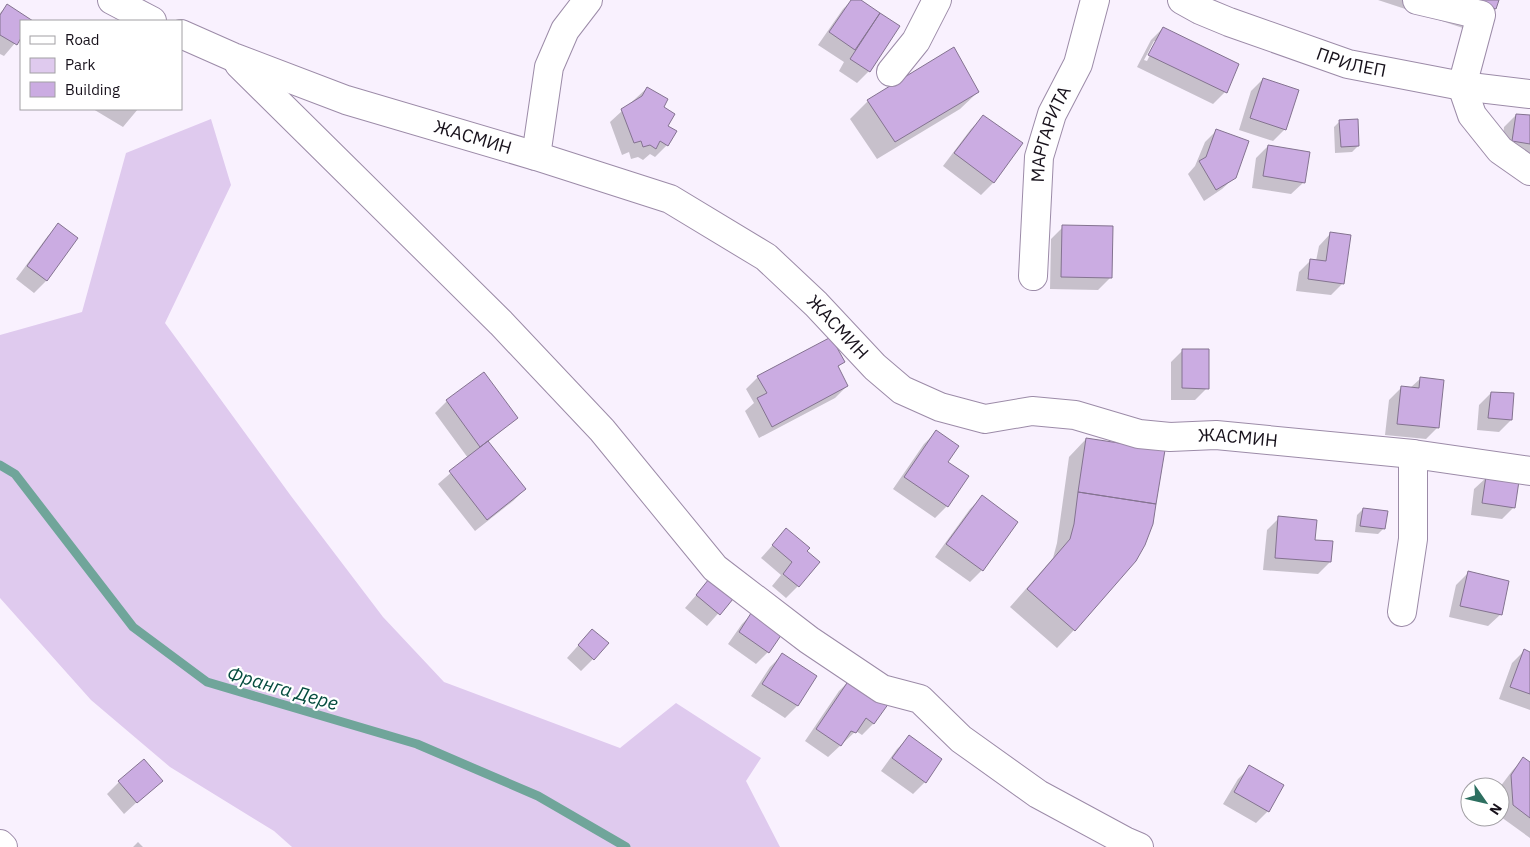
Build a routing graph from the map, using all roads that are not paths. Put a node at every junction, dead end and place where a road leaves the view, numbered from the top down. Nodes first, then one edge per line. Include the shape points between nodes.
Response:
1 (112, 0) edge
2 (588, 0) edge
3 (937, 0) edge
4 (1095, 0) edge
5 (1182, 0) edge
6 (1417, 0) edge
7 (1234, 11) edge
8 (150, 20) edge
9 (182, 34) edge
10 (233, 58) junction
11 (891, 72) dead end
12 (1462, 86) junction
13 (1530, 94) edge
14 (536, 156) junction
15 (1530, 171) edge
16 (1034, 276) dead end
17 (1413, 454) junction
18 (1530, 471) edge
19 (1402, 612) dead end
20 (0, 844) edge
21 (3, 847) edge
22 (1140, 847) edge

1 - 8 street
2 - 14 street via 565,30 549,67
3 - 11 street via 916,41
4 - 16 street, МАРГАРИТА via 1078,64 1052,114 1039,157
5 - 7 street, ПРИЛЕП via 1200,10
6 - 12 street via 1481,15
7 - 12 street, ПРИЛЕП via 1348,64
9 - 10 street, ЖАСМИН
10 - 14 street, ЖАСМИН via 346,100
10 - 22 street via 508,330 602,430 714,568 809,640 882,689 920,699 961,739 1038,794
12 - 13 street, ПРИЛЕП
12 - 15 street via 1472,115 1500,150
14 - 17 street, ЖАСМИН via 670,198 766,256 875,367 902,390 940,407 985,419 1032,411 1075,415 1139,434 1170,437 1216,435
17 - 18 street, ЖАСМИН
17 - 19 street via 1413,539
20 - 21 street

